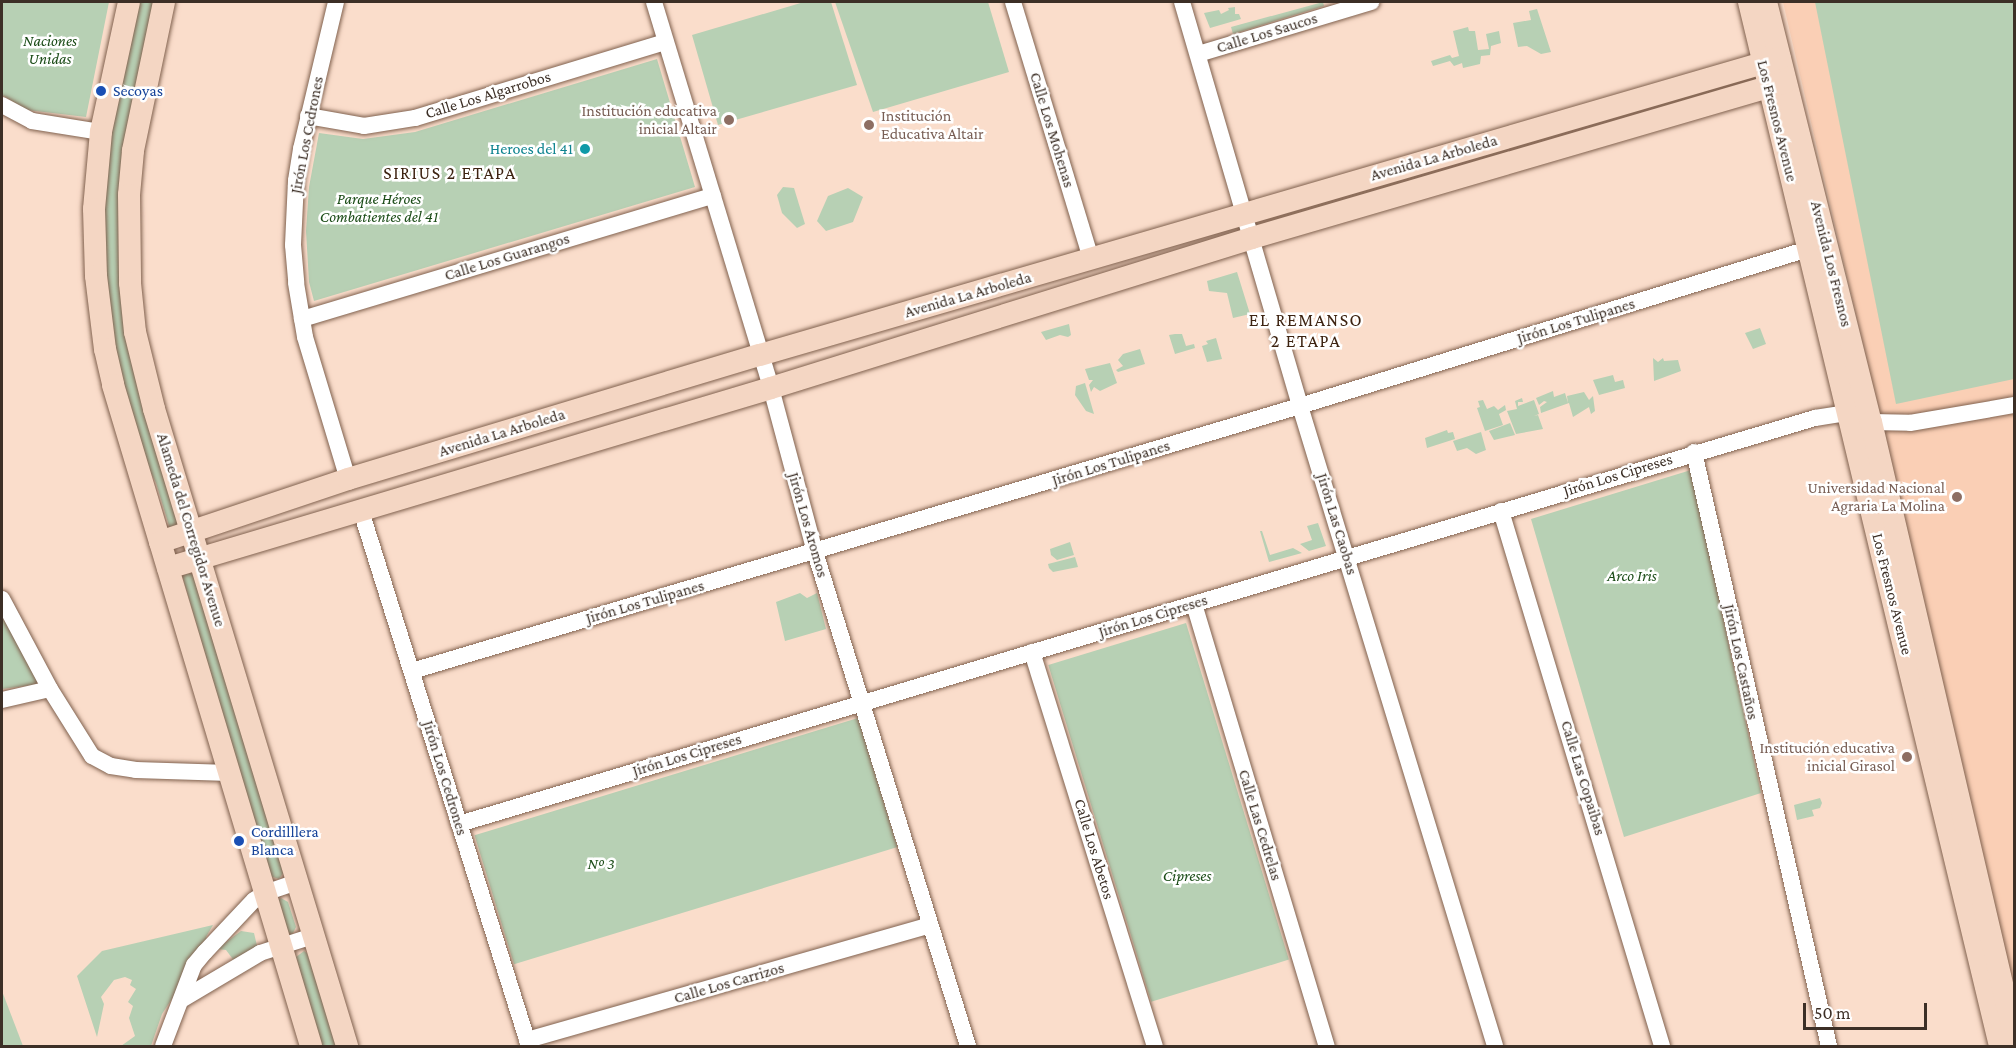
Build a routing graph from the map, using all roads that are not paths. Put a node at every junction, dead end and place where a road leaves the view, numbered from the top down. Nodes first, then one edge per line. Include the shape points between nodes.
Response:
1 (129, 2) edge
2 (164, 2) edge
3 (336, 2) edge
4 (654, 2) edge
5 (1013, 2) edge
6 (1182, 2) edge
7 (1371, 2) edge
8 (1749, 2) edge
9 (1766, 2) edge
10 (665, 42) junction
11 (1198, 54) junction
12 (1771, 60) junction
13 (1777, 84) junction
14 (2, 105) edge
15 (308, 116) junction
16 (101, 132) junction
17 (713, 196) junction
18 (1245, 212) junction
19 (1252, 238) junction
20 (1808, 249) junction
21 (1091, 259) junction
22 (302, 319) junction
23 (760, 355) junction
24 (771, 388) junction
25 (2014, 405) edge
26 (1300, 406) junction
27 (1848, 413) junction
28 (1871, 422) junction
29 (1694, 452) junction
30 (348, 479) junction
31 (361, 511) junction
32 (1501, 511) junction
33 (191, 531) junction
34 (160, 542) junction
35 (815, 552) junction
36 (1347, 557) junction
37 (200, 558) junction
38 (168, 568) junction
39 (2, 599) edge
40 (1194, 604) junction
41 (1032, 652) junction
42 (412, 671) junction
43 (50, 690) junction
44 (2, 700) edge
45 (861, 702) junction
46 (229, 773) junction
47 (459, 824) junction
48 (297, 882) junction
49 (265, 893) junction
50 (930, 925) junction
51 (313, 936) junction
52 (281, 946) junction
53 (181, 1000) junction
54 (2014, 1035) edge
55 (528, 1043) edge
56 (163, 1047) edge
57 (311, 1047) edge
58 (347, 1047) edge
59 (968, 1047) edge
60 (1155, 1047) edge
61 (1326, 1047) edge
62 (1495, 1047) edge
63 (1662, 1047) edge
64 (1829, 1047) edge
65 (2000, 1047) edge

1 - 16 main road, Alameda del Corregidor Avenue
2 - 33 main road, Alameda del Corregidor Avenue via 133,151 130,283 135,332 147,382
3 - 15 street, Jirón Los Cedrones
4 - 10 street, Jirón Los Aromos
5 - 21 street, Calle Los Mohenas
6 - 11 street, Jirón Las Caobas
7 - 11 street, Calle Los Saucos
8 - 12 main road, Los Fresnos Avenue
9 - 12 main road
10 - 15 street, Calle Los Algarrobos via 415,118 364,126
10 - 17 street, Jirón Los Aromos
11 - 18 street, Jirón Las Caobas
12 - 13 main road, Los Fresnos Avenue
12 - 18 main road, Avenida La Arboleda
13 - 19 main road, Avenida La Arboleda
13 - 20 main road, Los Fresnos Avenue
13 - 28 main road, Avenida Los Fresnos
14 - 16 street via 32,121
15 - 22 street, Jirón Los Cedrones via 294,207 296,284
16 - 34 main road, Alameda del Corregidor Avenue via 94,209 99,310 113,385
17 - 22 street, Calle Los Guarangos
17 - 23 street, Jirón Los Aromos
18 - 19 street, Jirón Las Caobas
18 - 21 main road, Avenida La Arboleda
19 - 24 main road, Avenida La Arboleda
19 - 26 street, Jirón Las Caobas
20 - 26 street, Jirón Los Tulipanes
20 - 27 main road, Los Fresnos Avenue
21 - 23 main road, Avenida La Arboleda
22 - 30 street, Jirón Los Cedrones
23 - 24 street, Jirón Los Aromos
23 - 30 main road, Avenida La Arboleda
24 - 31 main road, Avenida La Arboleda
24 - 35 street, Jirón Los Aromos
25 - 28 street via 1910,423
26 - 35 street, Jirón Los Tulipanes
26 - 36 street, Jirón Las Caobas
27 - 28 street
27 - 29 street, Jirón Los Cipreses via 1815,418
27 - 65 main road, Los Fresnos Avenue
28 - 54 main road, Los Fresnos Avenue
29 - 32 street, Jirón Los Cipreses
29 - 64 street, Jirón Los Castaños
30 - 33 main road, Avenida La Arboleda
31 - 37 main road, Avenida La Arboleda
31 - 42 street, Jirón Los Cedrones
32 - 36 street, Jirón Los Cipreses
32 - 63 street, Calle Las Copaibas
33 - 34 main road, Avenida La Arboleda
33 - 37 main road, Alameda del Corregidor Avenue
34 - 38 main road, Alameda del Corregidor Avenue
35 - 42 street, Jirón Los Tulipanes
35 - 45 street, Jirón Los Aromos
36 - 40 street, Jirón Los Cipreses
36 - 62 street, Jirón Las Caobas
37 - 38 main road, Avenida La Arboleda
37 - 48 main road, Alameda del Corregidor Avenue
38 - 46 main road, Alameda del Corregidor Avenue
39 - 43 street
40 - 41 street, Jirón Los Cipreses
40 - 61 street, Calle Las Cedrelas
41 - 45 street, Jirón Los Cipreses
41 - 60 street, Calle Los Abetos
42 - 47 street, Jirón Los Cedrones
43 - 44 street
43 - 46 street via 92,756 111,766
45 - 47 street, Jirón Los Cipreses
45 - 50 street, Jirón Los Aromos
46 - 49 main road, Alameda del Corregidor Avenue
47 - 55 street, Jirón Los Cedrones
48 - 49 street
48 - 51 main road, Alameda del Corregidor Avenue
49 - 52 main road, Alameda del Corregidor Avenue
49 - 53 street via 199,958
50 - 55 street, Calle Los Carrizos
50 - 59 street, Jirón Los Aromos
51 - 52 street
51 - 58 main road, Alameda del Corregidor Avenue
52 - 53 street via 244,961
52 - 57 main road, Alameda del Corregidor Avenue
53 - 56 street

